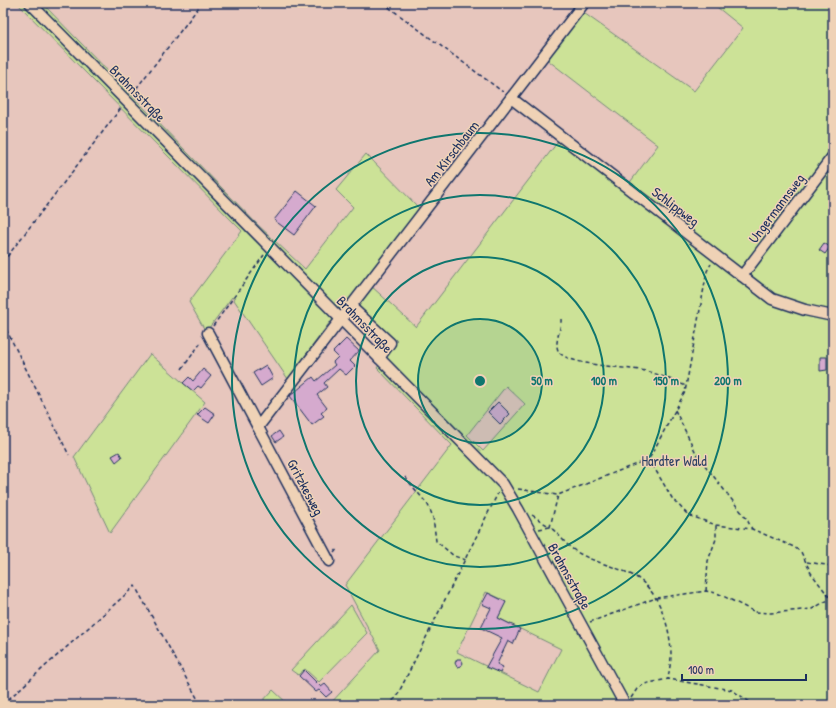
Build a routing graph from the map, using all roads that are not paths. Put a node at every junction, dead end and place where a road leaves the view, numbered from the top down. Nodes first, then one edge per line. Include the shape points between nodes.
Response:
1 (30, 3) edge
2 (584, 3) edge
3 (511, 98) junction
4 (833, 156) edge
5 (742, 276) junction
6 (350, 306) junction
7 (833, 316) edge
8 (340, 319) junction
9 (208, 333) road end
10 (379, 358) junction
11 (258, 426) junction
12 (329, 561) dead end
13 (628, 702) edge

1 - 8 street, Brahmsstraße
2 - 3 street, Am Kirschbaum
3 - 5 street, Schlippweg
3 - 6 street, Am Kirschbaum
4 - 5 street, Ungermannsweg
5 - 7 street, Schlippweg via 772,299
6 - 8 street, Am Kirschbaum
6 - 10 street via 390,343
8 - 10 street, Brahmsstraße
8 - 11 street
9 - 11 street, Gritzkesweg
10 - 13 street, Brahmsstraße via 503,484 582,626
11 - 12 street, Gritzkesweg

